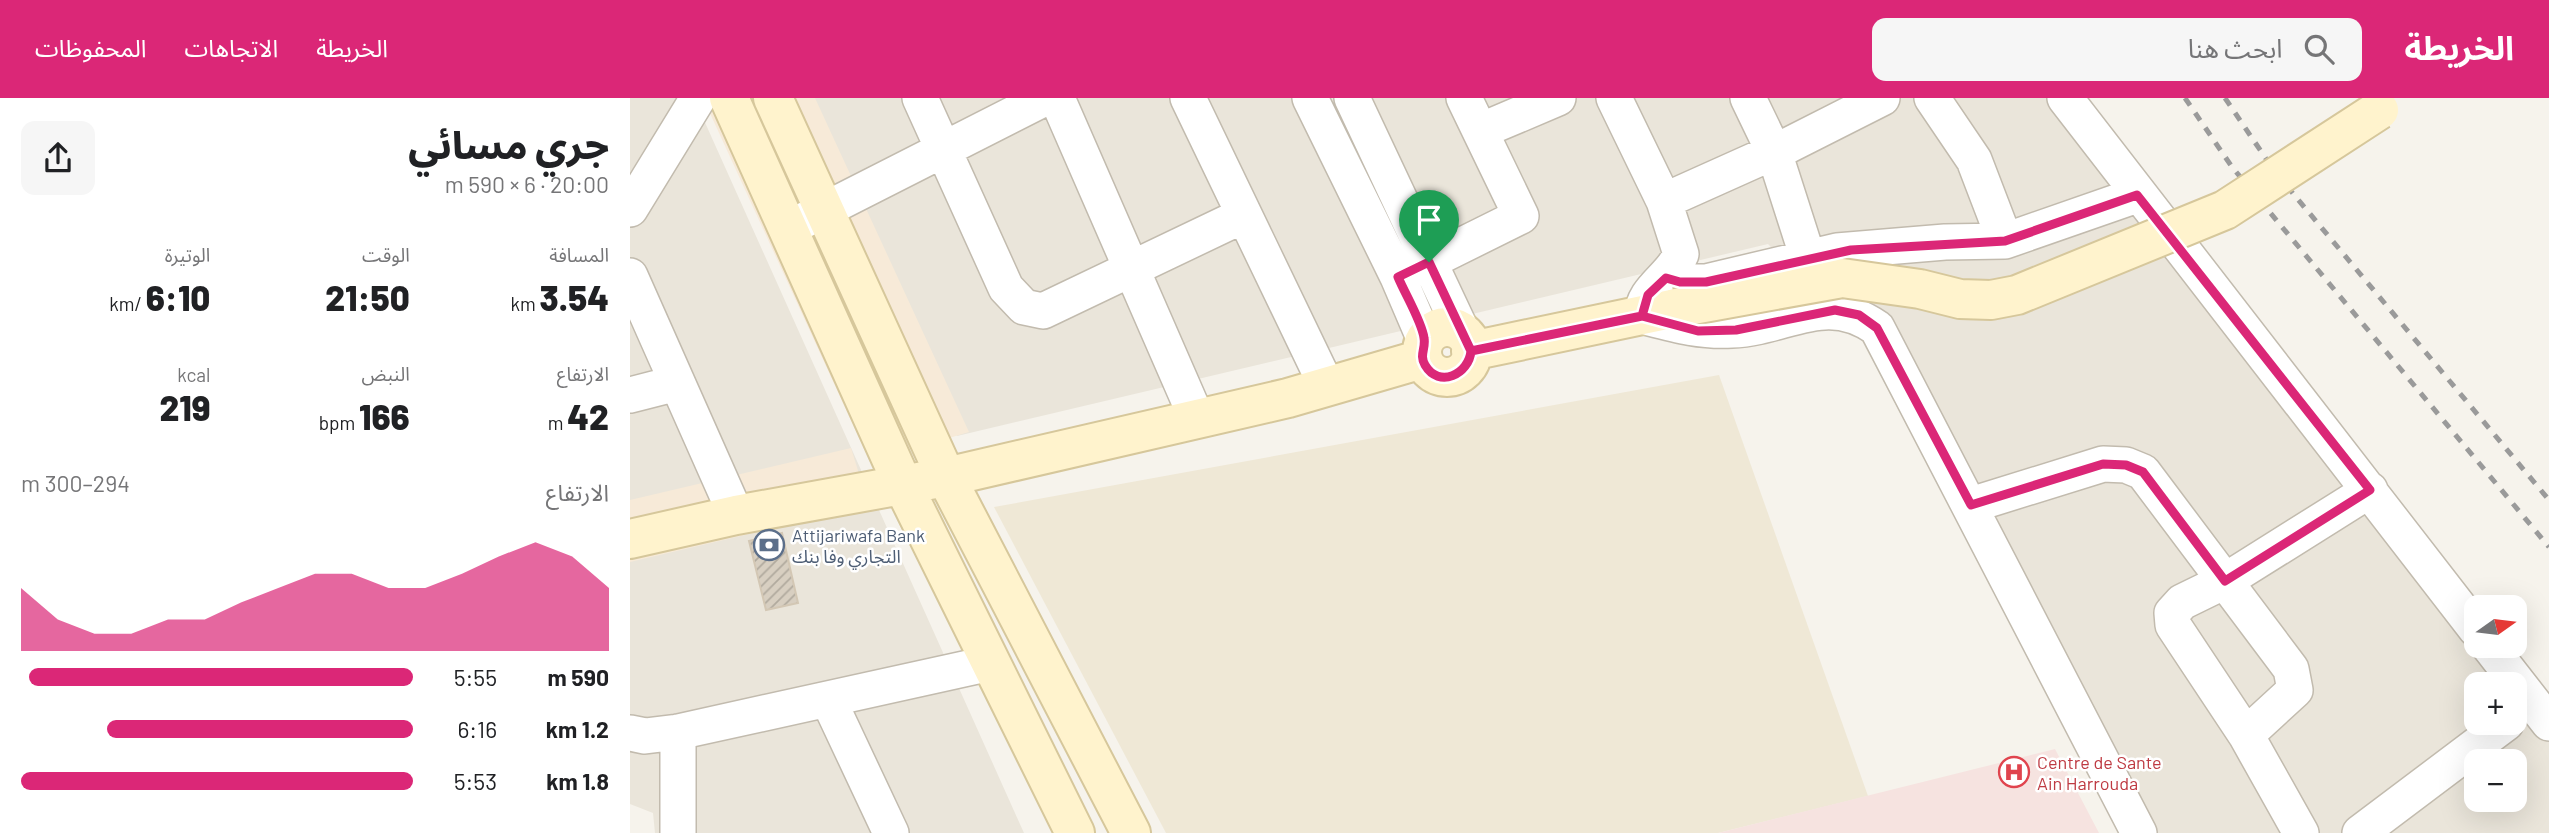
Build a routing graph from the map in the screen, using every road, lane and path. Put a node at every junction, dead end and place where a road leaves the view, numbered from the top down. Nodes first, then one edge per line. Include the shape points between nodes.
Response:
1 (698, 98) edge
2 (729, 98) edge
3 (773, 98) edge
4 (920, 98) edge
5 (1045, 98) edge
6 (1057, 98) edge
7 (1188, 98) edge
8 (1310, 98) edge
9 (1352, 98) edge
10 (1464, 98) edge
11 (1558, 98) edge
12 (1614, 98) edge
13 (1748, 98) edge
14 (1882, 98) edge
15 (1932, 98) edge
16 (2064, 98) edge
17 (2387, 104) edge
18 (1480, 131) junction
19 (944, 147) junction
20 (1774, 152) junction
21 (2137, 195) junction
22 (1664, 201) junction
23 (630, 209) edge
24 (824, 211) junction
25 (1244, 215) junction
26 (787, 229) junction
27 (2005, 241) junction
28 (1808, 258) junction
29 (1429, 262) junction
30 (1130, 268) junction
31 (630, 276) edge
32 (1398, 277) junction
33 (1661, 300) junction
34 (1467, 342) junction
35 (1424, 349) junction
36 (677, 383) junction
37 (1327, 387) junction
38 (630, 395) edge
39 (1197, 419) junction
40 (946, 477) junction
41 (902, 485) junction
42 (2370, 490) junction
43 (1971, 505) junction
44 (736, 515) junction
45 (630, 539) edge
46 (2225, 581) junction
47 (2464, 613) edge
48 (991, 663) junction
49 (828, 699) junction
50 (678, 732) junction
51 (630, 733) edge
52 (2246, 735) junction
53 (2499, 735) edge
54 (678, 833) edge
55 (891, 833) edge
56 (1075, 833) edge
57 (1131, 833) edge
58 (2139, 833) edge
59 (2301, 833) edge
60 (2360, 833) edge

1 - 23 street
2 - 26 street
3 - 24 street
4 - 19 street
5 - 19 street
6 - 30 street
7 - 25 street
8 - 32 street
9 - 29 street
10 - 18 street
11 - 18 street
12 - 22 street
13 - 20 street
14 - 20 street
15 - 27 street via 1974,160
16 - 21 street
17 - 33 street, bridge via 2225,210 2017,295 1960,299 1842,278
18 - 29 street via 1521,216
19 - 24 street
19 - 30 street via 1006,288 1024,307 1044,311
20 - 22 street
20 - 28 street
21 - 27 street
21 - 42 street
22 - 33 street via 1681,254
24 - 26 street
24 - 40 street
25 - 30 street
25 - 37 street
26 - 41 street
27 - 28 street via 1851,250
28 - 33 street via 1706,282 1680,282
29 - 32 street
29 - 34 street
30 - 39 street
31 - 36 street
32 - 35 street
33 - 34 street
33 - 43 street via 1698,331 1736,330 1835,310 1859,315 1877,328
34 - 35 street via 1467,366 1454,376 1431,372
35 - 37 street
36 - 38 street
36 - 44 street
37 - 39 street
39 - 40 street
40 - 41 street
40 - 57 street
41 - 44 street
41 - 48 street
42 - 46 street
42 - 47 street
43 - 46 street via 2103,464 2126,465 2143,472
43 - 58 street
44 - 45 street
46 - 52 street via 2294,677 2295,690
46 - 52 street via 2182,602 2172,613 2173,625
48 - 49 street
48 - 56 street
49 - 50 street
49 - 55 street
50 - 51 street
50 - 54 street
52 - 59 street
53 - 60 street

